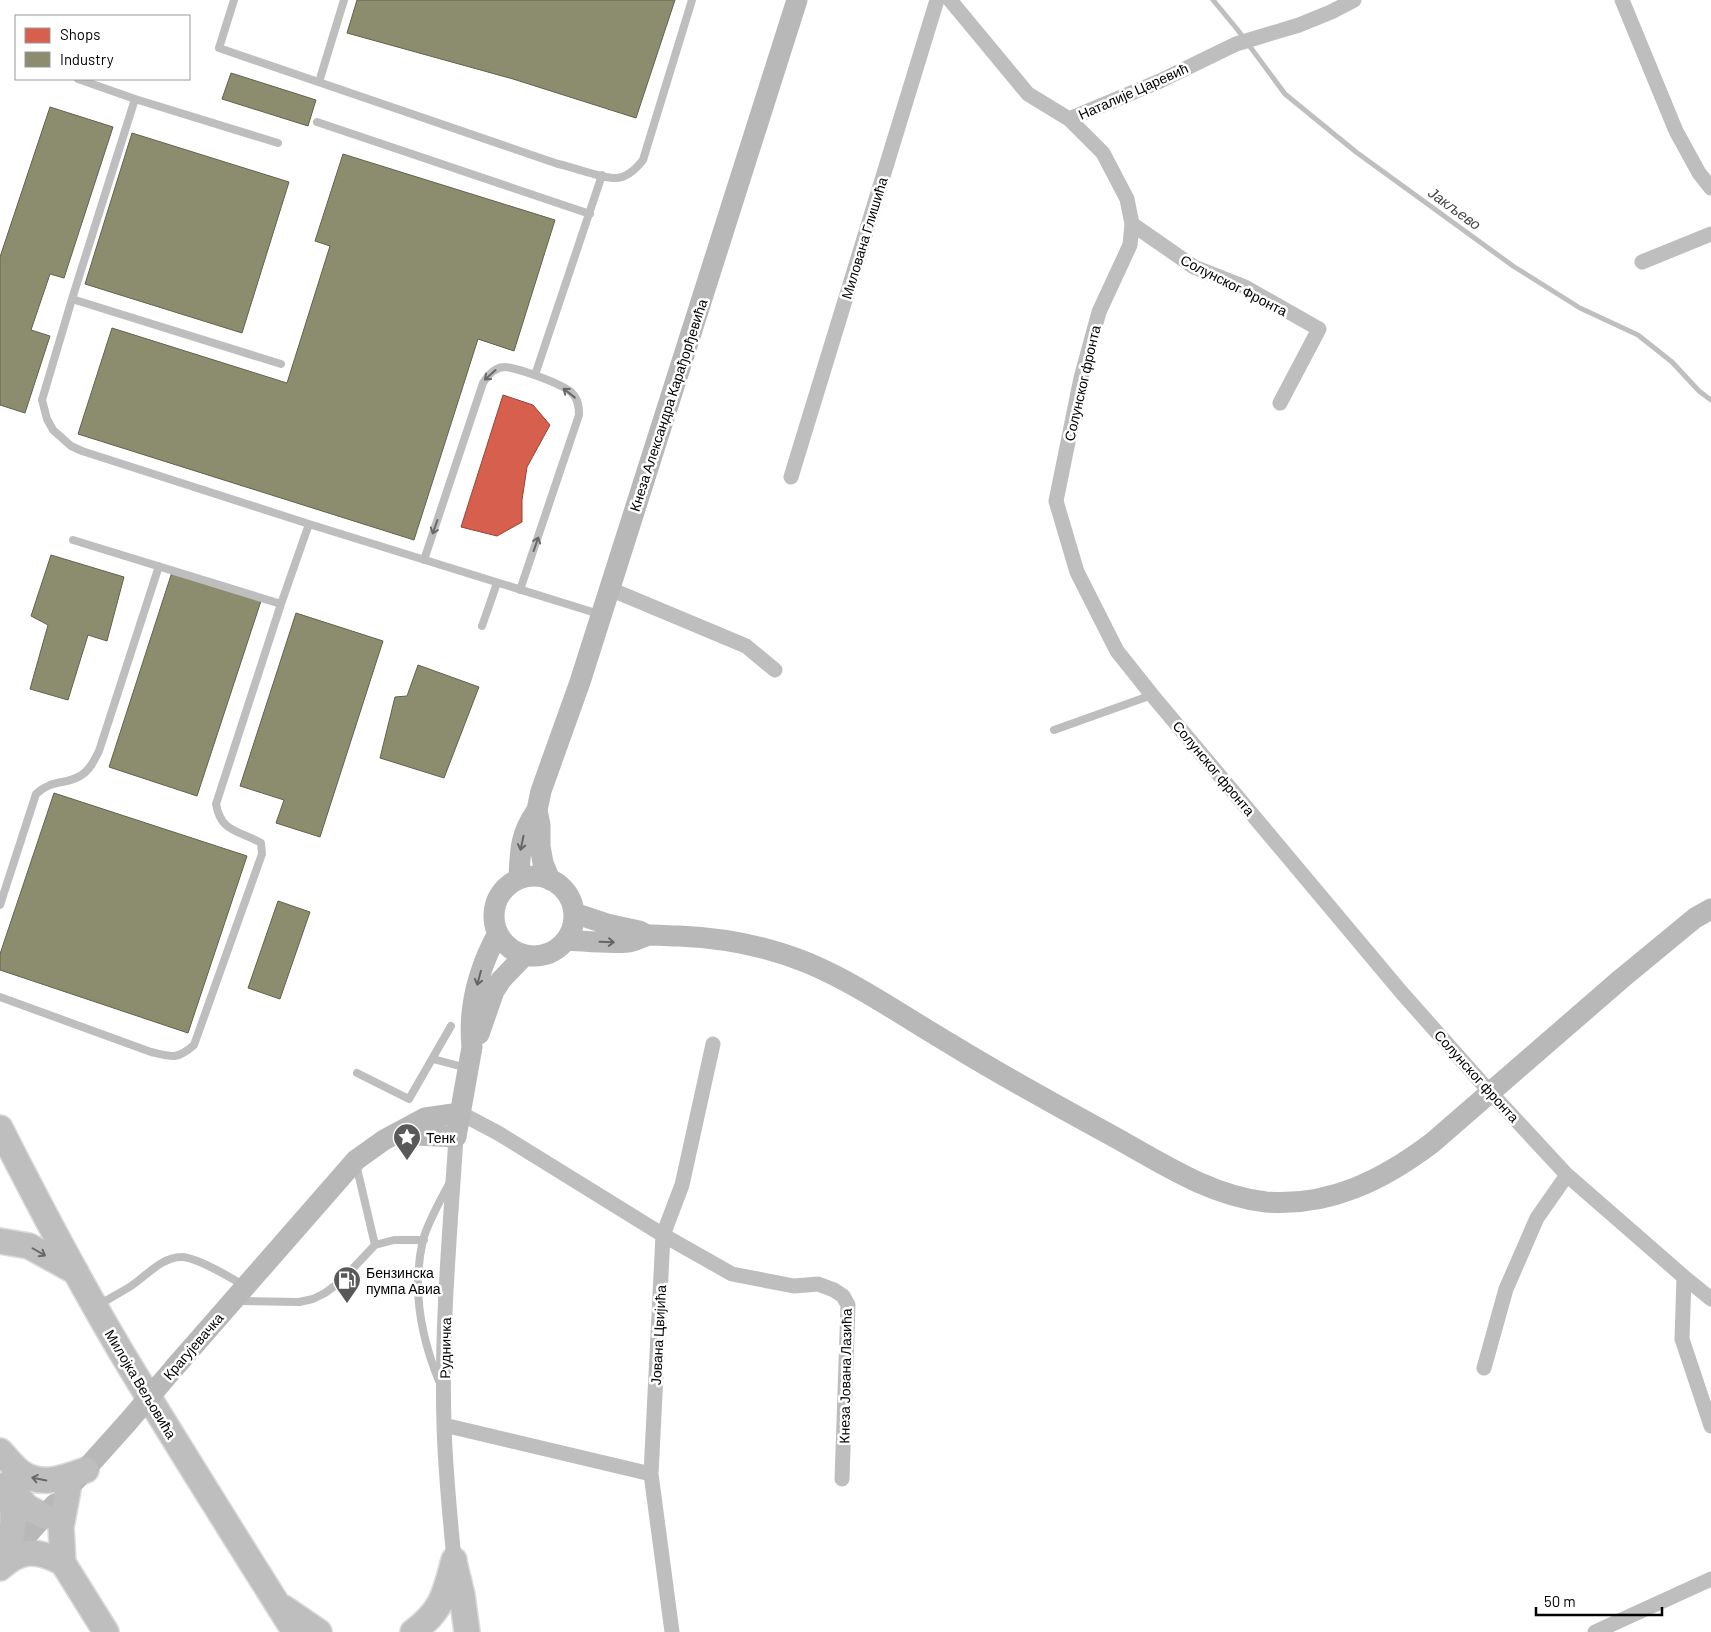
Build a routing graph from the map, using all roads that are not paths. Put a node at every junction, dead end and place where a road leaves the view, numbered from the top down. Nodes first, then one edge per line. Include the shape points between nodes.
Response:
1 (234, 0) edge
2 (344, 0) edge
3 (692, 0) edge
4 (796, 0) edge
5 (937, 0) edge
6 (950, 0) edge
7 (1354, 0) edge
8 (1622, 0) edge
9 (81, 80) edge
10 (319, 82) junction
11 (135, 99) junction
12 (1069, 119) junction
13 (317, 122) dead end
14 (278, 144) dead end
15 (602, 175) junction
16 (1711, 188) edge
17 (590, 214) junction
18 (1132, 224) junction
19 (1711, 234) edge
20 (1642, 262) dead end
21 (72, 298) junction
22 (281, 364) dead end
23 (536, 375) junction
24 (1280, 403) dead end
25 (791, 476) dead end
26 (309, 524) junction
27 (73, 540) dead end
28 (424, 560) junction
29 (159, 566) junction
30 (497, 583) junction
31 (610, 589) junction
32 (520, 590) junction
33 (281, 604) junction
34 (601, 615) junction
35 (482, 626) dead end
36 (775, 670) dead end
37 (1152, 695) junction
38 (1054, 730) dead end
39 (538, 810) junction
40 (519, 879) junction
41 (550, 880) junction
42 (0, 905) edge
43 (1711, 909) edge
44 (574, 913) junction
45 (498, 933) junction
46 (647, 935) junction
47 (566, 940) junction
48 (525, 955) junction
49 (0, 997) edge
50 (451, 1026) dead end
51 (713, 1044) dead end
52 (472, 1047) junction
53 (433, 1059) junction
54 (468, 1068) junction
55 (357, 1073) dead end
56 (1490, 1092) junction
57 (460, 1112) junction
58 (0, 1128) edge
59 (394, 1134) junction
60 (456, 1137) junction
61 (356, 1160) junction
62 (454, 1173) junction
63 (1567, 1174) junction
64 (663, 1235) junction
65 (424, 1240) junction
66 (0, 1241) edge
67 (375, 1245) junction
68 (76, 1272) junction
69 (1684, 1278) junction
70 (238, 1294) junction
71 (1711, 1299) edge
72 (95, 1307) junction
73 (1484, 1368) dead end
74 (444, 1391) junction
75 (444, 1425) junction
76 (1711, 1426) edge
77 (0, 1450) edge
78 (86, 1470) junction
79 (651, 1474) junction
80 (4, 1478) edge
81 (842, 1479) dead end
82 (68, 1490) junction
83 (44, 1516) junction
84 (454, 1560) junction
85 (3, 1563) edge
86 (63, 1563) junction
87 (1711, 1579) edge
88 (278, 1604) junction
89 (106, 1632) edge
90 (287, 1632) edge
91 (295, 1632) edge
92 (319, 1632) edge
93 (413, 1632) edge
94 (468, 1632) edge
95 (672, 1632) edge
96 (1595, 1632) edge

1 - 10 lane via 219,48
2 - 10 lane
3 - 15 lane via 643,160 625,175 613,178
4 - 31 main road, Кнеза Александра Карађорђевића
5 - 25 street, Милована Глишића
6 - 12 street, Наталије Царевић via 1028,94
7 - 12 street, Наталије Царевић via 1299,25 1236,44 1160,81
8 - 16 street via 1676,131
9 - 11 lane
10 - 15 lane via 558,164
11 - 14 lane
11 - 21 lane
12 - 18 street, Солунског фронта via 1103,152 1127,199
13 - 17 lane
15 - 17 lane
17 - 23 lane
18 - 24 street, Солунског Фронта via 1194,267 1245,287 1319,329
18 - 37 street, Солунског фронта via 1130,245 1099,312 1081,378 1056,501 1077,572 1117,651
19 - 20 street
21 - 22 lane
21 - 26 lane via 42,400 47,419 62,439 82,451
23 -> 28 lane via 505,367 495,370 483,382
32 -> 23 lane via 579,415 573,394
26 - 28 lane
26 - 33 lane
27 - 29 lane
28 - 30 lane
29 - 33 lane
29 - 42 lane via 99,751 79,777 44,786 36,794
30 - 32 lane
30 - 35 lane
31 - 34 main road, Кнеза Александра Карађорђевића
31 - 36 street via 746,646
32 - 34 lane
33 - 49 lane via 216,804 226,827 261,843 262,854 194,1045 177,1056 151,1052
34 - 39 main road, Кнеза Александра Карађорђевића via 541,791
37 - 38 lane
37 - 56 street, Солунског фронта
39 -> 40 main road, Кнеза Александра Карађорђевића via 524,834
39 - 41 main road, Кнеза Александра Карађорђевића via 541,855
40 - 41 main road via 540,877
40 - 45 main road via 507,887 495,908 494,921
41 - 44 main road via 567,893
43 - 56 main road via 1666,942
44 - 46 main road
44 - 47 main road via 574,923
45 - 48 main road via 514,951
45 -> 52 main road via 486,955 477,985 471,1023
47 -> 46 main road via 617,943 638,940
46 - 56 main road via 733,941 785,955 827,972 1180,1174 1238,1197 1294,1202 1323,1198 1380,1178 1432,1143
47 - 48 main road via 548,954
48 - 52 main road via 494,991
50 - 53 lane
51 - 64 street, Јована Цвијића via 682,1184
52 - 54 main road
53 - 54 lane
53 - 55 lane via 409,1099
54 - 57 main road
56 - 63 street, Солунског фронта
57 - 59 main road, Крагујевачка via 426,1118
57 - 60 main road
57 - 64 street, Кнеза Јована Лазића
58 - 68 main road, Милојка Вељовића
59 - 60 main road
59 - 61 main road, Крагујевачка
60 - 62 street, Рудничка
61 - 67 lane
61 - 70 main road, Крагујевачка
62 - 65 lane
62 - 74 street, Рудничка via 447,1266
63 - 69 street, Солунског фронта
63 - 73 street via 1537,1218 1506,1289
64 - 79 street, Јована Цвијића
64 - 81 street, Кнеза Јована Лазића via 732,1274 794,1286 818,1284 843,1296 848,1305
65 - 67 lane via 394,1240
65 - 74 lane via 419,1271 420,1310 428,1347
66 -> 68 main road via 30,1246
67 - 70 lane via 340,1282 313,1299 300,1302
68 - 72 main road, Милојка Вељовића
69 - 71 street, Солунског фронта
69 - 76 street via 1682,1339
70 - 72 lane via 235,1280 191,1258 179,1256 168,1259
70 - 78 main road, Крагујевачка, bridge
72 - 88 main road, Милојка Вељовића
74 - 75 street, Рудничка
75 - 79 street
75 - 84 street, Рудничка
78 -> 77 main road via 55,1480 36,1480 20,1472
78 - 82 main road, Крагујевачка
79 - 95 street, Јована Цвијића
80 - 83 main road via 27,1506
80 - 85 main road via 12,1500 14,1521
82 - 83 main road, Крагујевачка
82 - 86 main road via 61,1527
83 - 85 main road, Крагујевачка
84 - 93 main road via 445,1596 428,1619
84 - 94 main road
85 - 86 main road via 21,1554 35,1552
86 - 89 main road
87 - 96 street
88 - 90 main road
88 - 91 main road, Милојка Вељовића
88 - 92 main road

